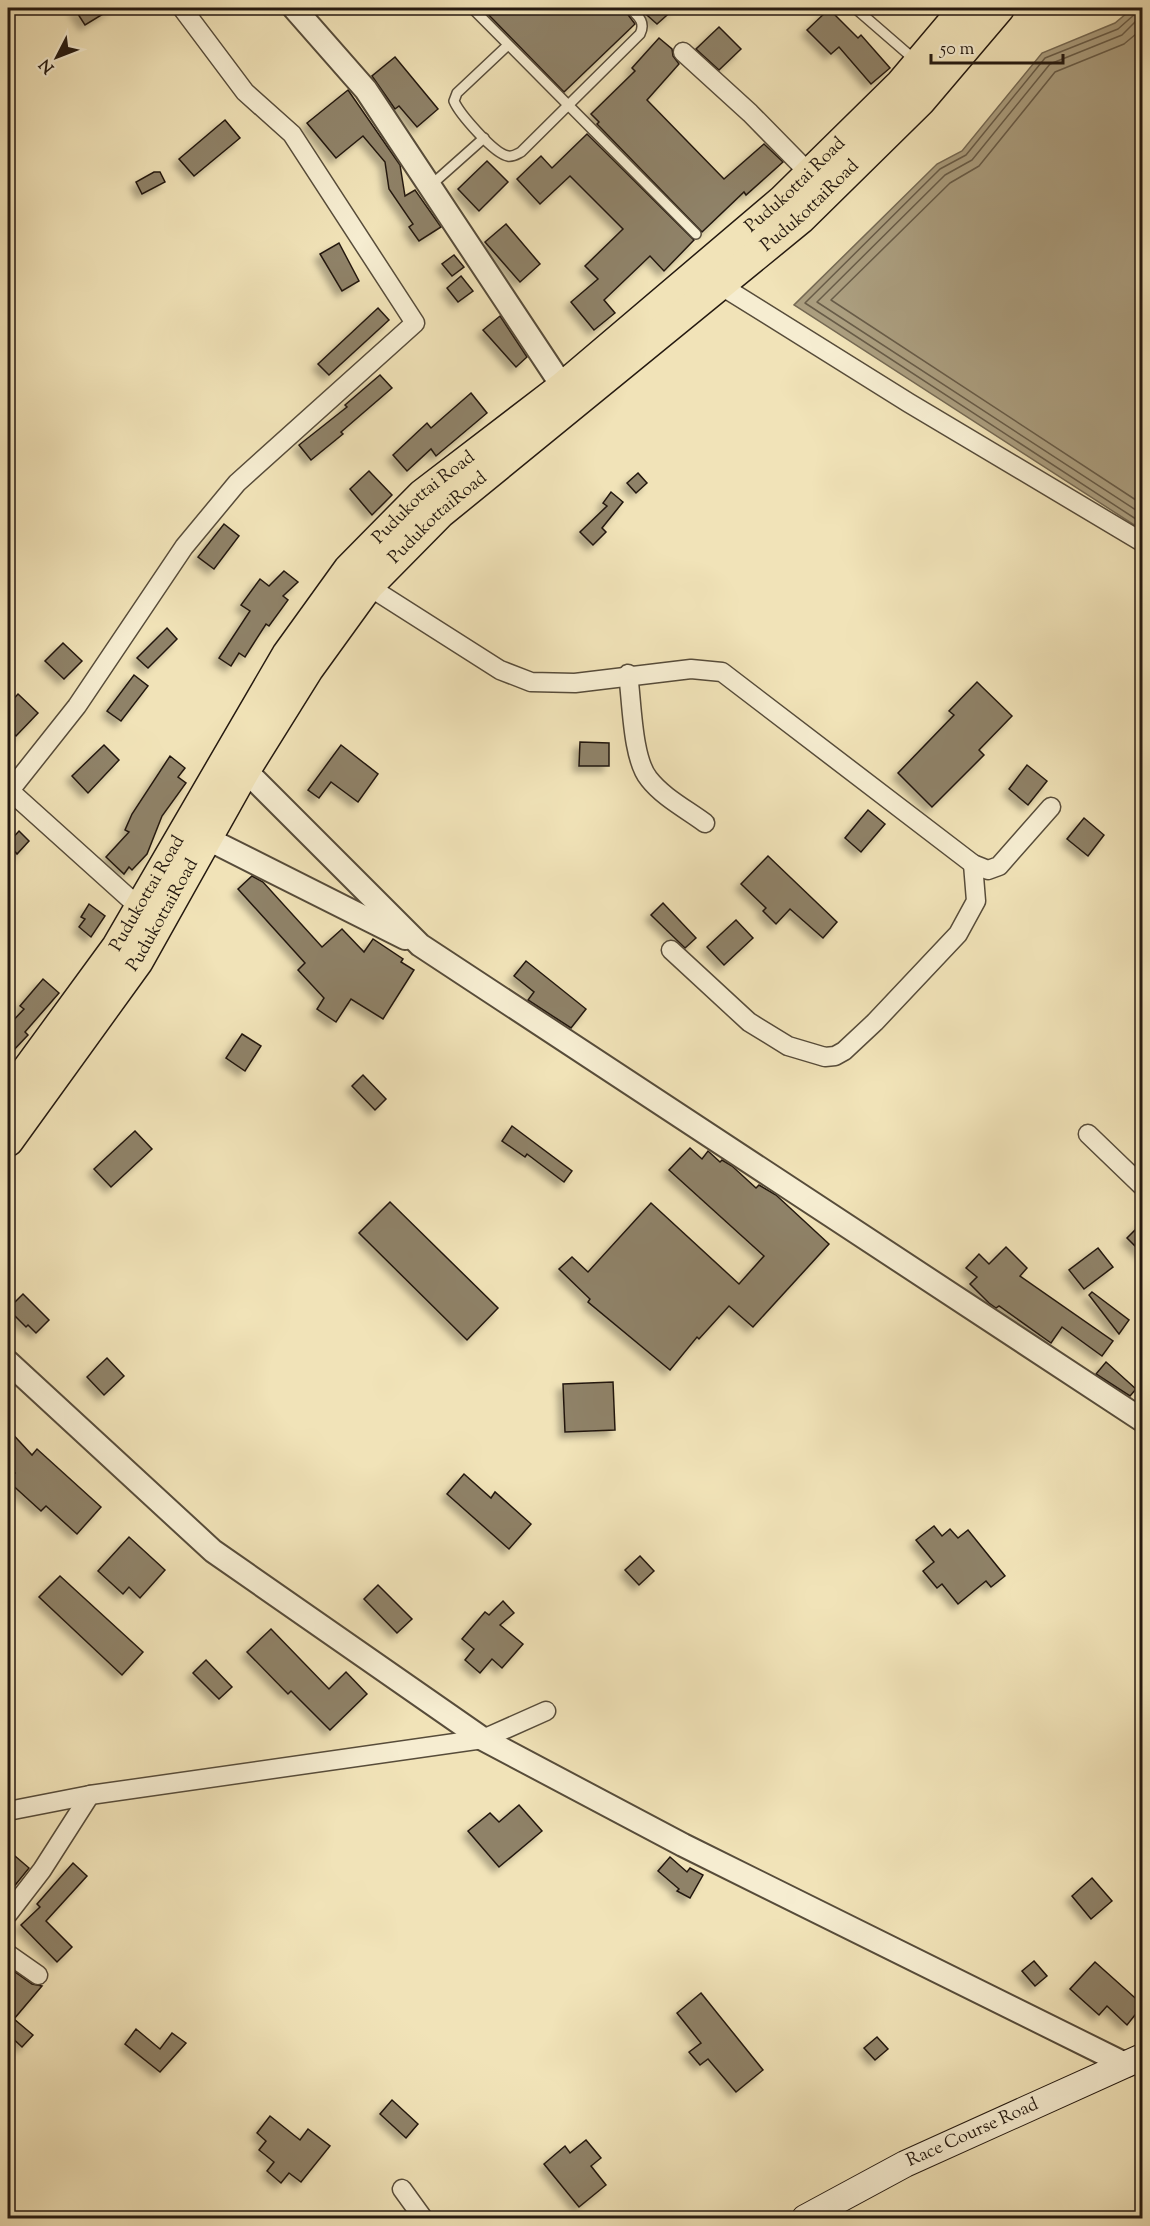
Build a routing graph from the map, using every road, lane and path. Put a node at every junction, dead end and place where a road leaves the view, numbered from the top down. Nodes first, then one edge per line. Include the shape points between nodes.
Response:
1 (182, 8) edge
2 (294, 8) edge
3 (472, 8) edge
4 (630, 8) edge
5 (855, 8) edge
6 (965, 8) edge
7 (999, 8) edge
8 (508, 45) junction
9 (682, 52) dead end
10 (919, 63) junction
11 (568, 107) junction
12 (484, 138) junction
13 (810, 174) junction
14 (430, 186) junction
15 (696, 234) dead end
16 (724, 271) junction
17 (571, 394) junction
18 (1143, 542) edge
19 (369, 586) junction
20 (628, 674) junction
21 (245, 770) junction
22 (9, 792) edge
23 (1051, 807) dead end
24 (705, 823) dead end
25 (208, 839) junction
26 (974, 864) junction
27 (140, 908) junction
28 (420, 945) junction
29 (671, 950) dead end
30 (8, 1096) edge
31 (1088, 1134) dead end
32 (8, 1141) edge
33 (1143, 1186) edge
34 (8, 1362) edge
35 (1143, 1420) edge
36 (546, 1711) dead end
37 (483, 1739) junction
38 (90, 1795) junction
39 (8, 1811) edge
40 (8, 1914) edge
41 (8, 1954) edge
42 (38, 1975) dead end
43 (1135, 2061) edge
44 (402, 2189) dead end
45 (423, 2218) edge
46 (805, 2218) edge

1 - 22 street via 245,92 292,134 415,323 237,483 184,547 77,706
2 - 14 street via 366,90
3 - 8 lane
4 - 11 lane via 642,20 640,34
5 - 10 lane
6 - 10 highway, Pudukottai Road
7 - 16 highway, PudukottaiRoad via 920,101 800,219
8 - 11 lane
8 - 12 lane via 454,97 456,106
9 - 13 street
10 - 13 highway, Pudukottai Road
11 - 12 lane via 514,156 500,153
11 - 15 lane
12 - 14 lane
13 - 16 highway, Pudukottai Road
14 - 17 street
16 - 17 highway, Pudukottai Road
16 - 18 street via 909,403
17 - 19 highway, PudukottaiRoad via 440,513
17 - 27 highway, Pudukottai Road via 422,495 349,569 287,655
19 - 20 street via 500,670 531,682 575,683
19 - 21 highway, PudukottaiRoad via 308,669
20 - 24 street via 640,763 648,778
20 - 26 street via 691,669 722,672
21 - 25 highway, PudukottaiRoad
21 - 28 street
22 - 27 street
23 - 26 street via 999,866 988,870
25 - 28 street
25 - 32 highway, PudukottaiRoad via 138,961
26 - 29 street via 976,901 958,934 875,1022 835,1056 825,1057 788,1046 749,1022
27 - 30 highway, Pudukottai Road via 117,947
28 - 35 street
31 - 33 street
34 - 37 street via 213,1551
36 - 37 street
37 - 38 street
37 - 43 street via 683,1845
38 - 39 street
38 - 40 street via 42,1870
41 - 42 street
43 - 46 main road, Race Course Road via 904,2164
44 - 45 street

